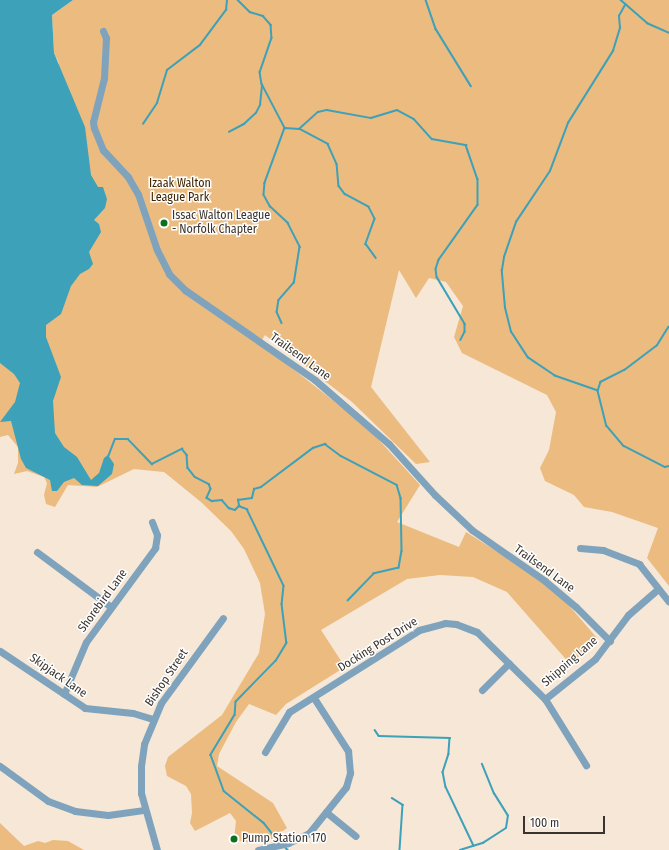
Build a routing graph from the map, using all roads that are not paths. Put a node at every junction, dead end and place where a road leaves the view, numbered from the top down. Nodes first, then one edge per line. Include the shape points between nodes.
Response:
1 (103, 31) dead end
2 (152, 522) dead end
3 (580, 548) dead end
4 (37, 552) dead end
5 (658, 589) junction
6 (669, 602) edge
7 (112, 607) junction
8 (223, 618) dead end
9 (610, 641) junction
10 (0, 651) edge
11 (509, 663) junction
12 (482, 690) dead end
13 (64, 694) junction
14 (314, 698) junction
15 (545, 699) junction
16 (153, 719) junction
17 (265, 752) dead end
18 (0, 766) edge
19 (586, 766) dead end
20 (145, 810) junction
21 (326, 812) junction
22 (356, 836) dead end
23 (157, 850) edge
24 (258, 850) edge

1 - 9 street, Trailsend Lane via 106,38 104,78 93,122 94,128 103,150 128,177 138,194 157,250 169,274 185,290 315,380 389,444 472,530 545,581 576,606
2 - 7 street, Shorebird Lane via 157,535 155,548
3 - 5 street via 603,550 640,564
4 - 7 street
5 - 6 street
5 - 9 street, Shipping Lane via 628,615
7 - 13 street, Shorebird Lane via 82,649
8 - 16 street, Bishop Street via 168,693
9 - 15 street, Shipping Lane via 595,659
10 - 13 street, Skipjack Lane
11 - 12 street
11 - 14 street, Docking Post Drive via 469,628 456,624 434,624 419,630
11 - 15 street, Docking Post Drive
13 - 16 street, Skipjack Lane via 93,710 133,713
14 - 17 street, Docking Post Drive via 285,717
14 - 21 street via 348,751 350,762 346,787
15 - 19 street, Docking Post Drive
16 - 20 street, Bishop Street via 144,744 141,766 141,793
18 - 20 street via 48,800 74,811 108,815
20 - 23 street, Bishop Street
21 - 22 street
21 - 24 street via 309,833

